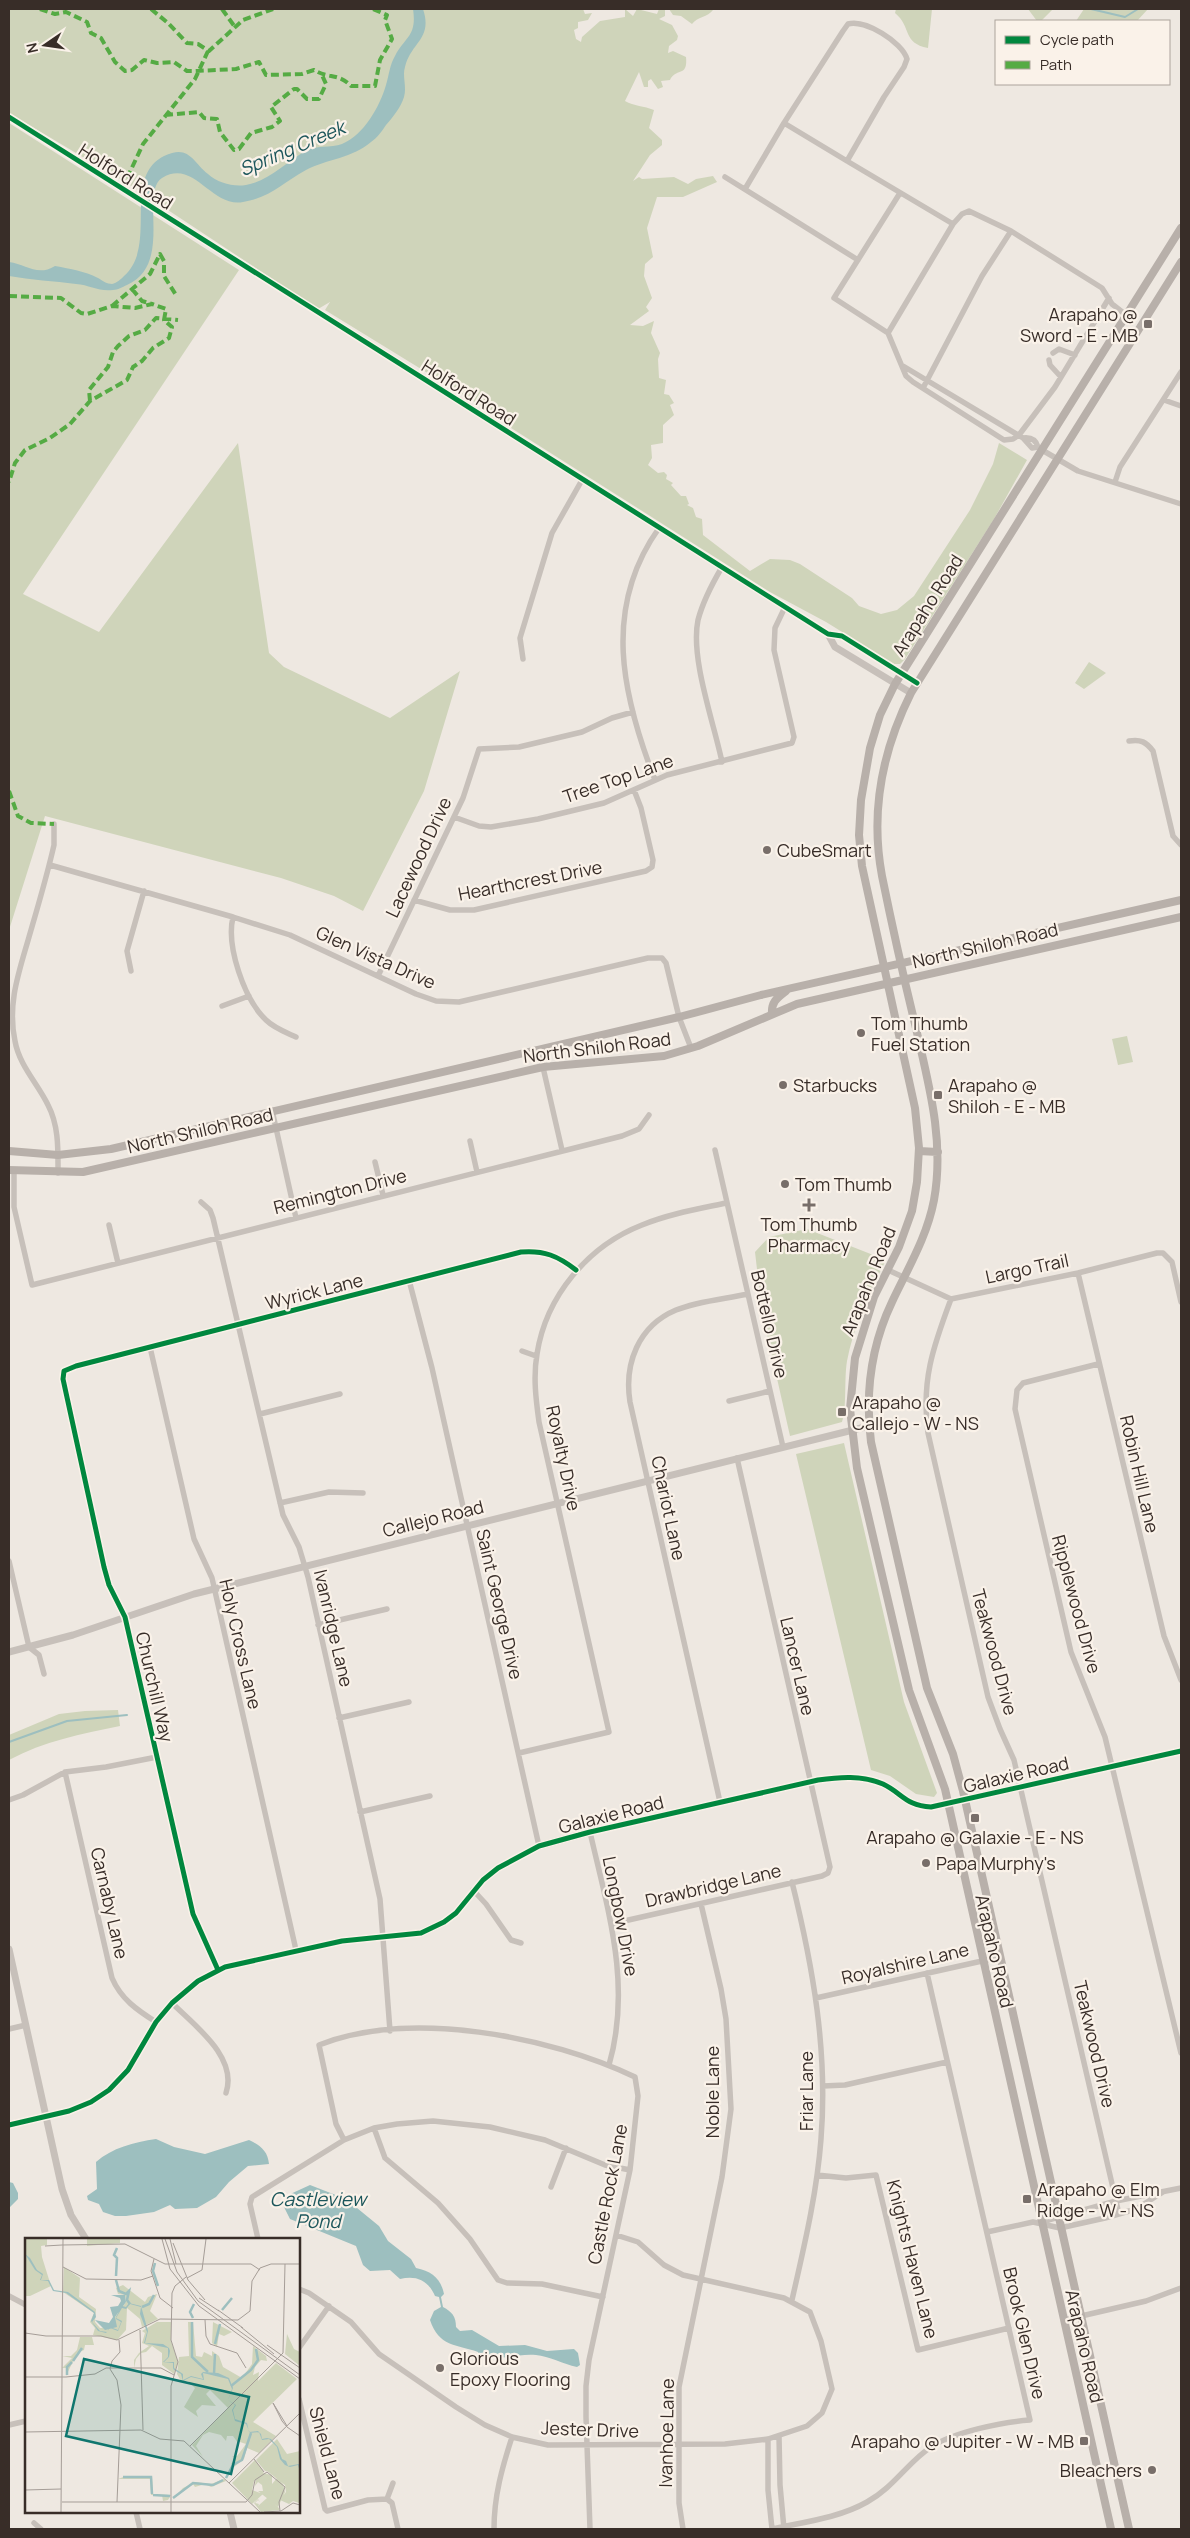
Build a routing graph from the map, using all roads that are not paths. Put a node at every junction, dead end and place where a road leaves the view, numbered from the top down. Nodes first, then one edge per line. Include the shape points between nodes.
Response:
1 (9, 117) edge
2 (784, 123) junction
3 (847, 162) junction
4 (726, 177) dead end
5 (745, 189) junction
6 (900, 193) junction
7 (953, 224) junction
8 (1181, 228) edge
9 (1011, 231) junction
10 (858, 260) junction
11 (1181, 262) edge
12 (1109, 298) junction
13 (1126, 315) junction
14 (888, 333) junction
15 (1054, 353) dead end
16 (1075, 355) junction
17 (1049, 360) dead end
18 (903, 366) junction
19 (1181, 372) edge
20 (1060, 378) junction
21 (927, 380) junction
22 (923, 388) junction
23 (1164, 400) junction
24 (1181, 406) edge
25 (1021, 437) junction
26 (1042, 450) junction
27 (1057, 460) junction
28 (582, 480) junction
29 (1115, 482) junction
30 (1181, 504) edge
31 (659, 528) junction
32 (722, 567) junction
33 (785, 607) junction
34 (828, 634) junction
35 (523, 659) dead end
36 (902, 674) junction
37 (917, 683) junction
38 (895, 684) junction
39 (911, 694) junction
40 (634, 712) junction
41 (1129, 741) dead end
42 (722, 762) junction
43 (655, 780) junction
44 (634, 790) junction
45 (861, 794) junction
46 (879, 796) junction
47 (454, 817) junction
48 (54, 824) dead end
49 (1181, 844) edge
50 (50, 865) junction
51 (144, 891) junction
52 (414, 900) junction
53 (1181, 900) edge
54 (233, 917) junction
55 (1181, 917) edge
56 (1079, 923) junction
57 (1083, 938) junction
58 (973, 948) junction
59 (976, 963) junction
60 (901, 964) junction
61 (883, 967) junction
62 (131, 971) dead end
63 (378, 976) junction
64 (904, 980) junction
65 (887, 984) junction
66 (787, 990) junction
67 (249, 996) junction
68 (222, 1006) dead end
69 (772, 1014) junction
70 (679, 1017) junction
71 (296, 1037) dead end
72 (691, 1048) junction
73 (539, 1050) junction
74 (543, 1067) junction
75 (272, 1110) junction
76 (649, 1115) dead end
77 (275, 1128) junction
78 (470, 1141) dead end
79 (562, 1150) junction
80 (714, 1150) dead end
81 (9, 1151) edge
82 (919, 1151) junction
83 (938, 1152) junction
84 (58, 1155) junction
85 (375, 1162) dead end
86 (11, 1170) edge
87 (478, 1172) junction
88 (58, 1173) junction
89 (382, 1195) junction
90 (201, 1202) dead end
91 (726, 1203) junction
92 (296, 1218) junction
93 (109, 1225) dead end
94 (218, 1238) junction
95 (118, 1263) junction
96 (576, 1270) junction
97 (888, 1270) junction
98 (1078, 1273) junction
99 (904, 1278) junction
100 (410, 1280) junction
101 (748, 1294) junction
102 (951, 1299) junction
103 (1181, 1302) edge
104 (239, 1324) junction
105 (150, 1347) junction
106 (522, 1351) dead end
107 (536, 1356) junction
108 (1098, 1364) junction
109 (63, 1379) joint
110 (770, 1391) junction
111 (340, 1394) dead end
112 (729, 1401) dead end
113 (260, 1414) junction
114 (869, 1426) junction
115 (851, 1430) junction
116 (783, 1447) junction
117 (737, 1458) junction
118 (647, 1480) junction
119 (363, 1493) dead end
120 (280, 1503) junction
121 (557, 1503) junction
122 (466, 1525) junction
123 (9, 1562) edge
124 (305, 1566) junction
125 (214, 1589) junction
126 (387, 1609) dead end
127 (124, 1617) junction
128 (318, 1625) junction
129 (29, 1647) junction
130 (9, 1652) edge
131 (44, 1674) dead end
132 (1181, 1680) edge
133 (409, 1702) dead end
134 (339, 1718) junction
135 (1181, 1751) edge
136 (518, 1753) junction
137 (157, 1757) junction
138 (1113, 1766) junction
139 (65, 1772) junction
140 (810, 1782) junction
141 (1020, 1787) junction
142 (430, 1796) dead end
143 (9, 1800) edge
144 (965, 1800) junction
145 (720, 1802) junction
146 (948, 1804) junction
147 (360, 1812) junction
148 (590, 1832) junction
149 (539, 1846) junction
150 (822, 1876) joint
151 (792, 1882) junction
152 (473, 1890) junction
153 (701, 1904) junction
154 (611, 1924) junction
155 (383, 1937) junction
156 (521, 1943) dead end
157 (9, 1949) edge
158 (296, 1950) junction
159 (1000, 1957) junction
160 (982, 1961) junction
161 (218, 1970) junction
162 (927, 1974) junction
163 (816, 1998) junction
164 (172, 2003) junction
165 (156, 2022) junction
166 (26, 2025) junction
167 (9, 2029) edge
168 (390, 2031) junction
169 (1181, 2053) edge
170 (947, 2062) junction
171 (609, 2065) junction
172 (823, 2086) junction
173 (226, 2093) dead end
174 (46, 2117) junction
175 (9, 2125) edge
176 (374, 2128) junction
177 (344, 2140) junction
178 (566, 2148) junction
179 (630, 2170) junction
180 (817, 2175) junction
181 (551, 2188) dead end
182 (1181, 2188) edge
183 (1164, 2192) junction
184 (1116, 2201) junction
185 (1119, 2214) junction
186 (1058, 2216) junction
187 (1041, 2222) junction
188 (1060, 2228) junction
189 (987, 2232) junction
190 (616, 2234) junction
191 (85, 2238) edge
192 (258, 2238) edge
193 (702, 2280) junction
194 (1181, 2288) edge
195 (300, 2290) edge
196 (9, 2296) edge
197 (603, 2297) junction
198 (792, 2300) junction
199 (25, 2305) edge
200 (329, 2306) junction
201 (1080, 2316) junction
202 (1064, 2320) junction
203 (1009, 2328) junction
204 (300, 2347) edge
205 (300, 2403) edge
206 (25, 2421) edge
207 (9, 2425) edge
208 (779, 2436) junction
209 (512, 2437) junction
210 (768, 2438) junction
211 (678, 2445) junction
212 (587, 2446) junction
213 (1110, 2447) junction
214 (1094, 2452) junction
215 (393, 2483) dead end
216 (387, 2499) junction
217 (136, 2513) edge
218 (230, 2513) edge
219 (34, 2522) dead end
220 (784, 2528) edge
221 (41, 2529) edge
222 (140, 2529) edge
223 (234, 2529) edge
224 (398, 2529) edge
225 (494, 2529) edge
226 (590, 2529) edge
227 (682, 2529) edge
228 (772, 2529) edge
229 (1111, 2529) edge
230 (1129, 2529) edge

1 - 28 street, Holford Road
2 - 3 street
2 - 3 street via 848,24 860,23 899,44 907,59 904,67
2 - 5 street
3 - 6 street
4 - 5 street
5 - 10 street
6 - 7 street
6 - 10 street
7 - 9 street via 969,211
7 - 14 street
8 - 13 main road, Arapaho Road
9 - 12 street via 1102,288
9 - 21 street via 982,276
10 - 14 street via 834,298
11 - 27 main road, Arapaho Road
12 - 13 street
12 - 16 street
13 - 26 main road, Arapaho Road
14 - 18 street
15 - 16 street via 1060,349
16 - 20 street
17 - 20 street
18 - 21 street
18 - 22 street via 906,376
19 - 23 street
20 - 25 street
21 - 22 street
21 - 25 street
22 - 25 street via 1004,440
23 - 24 street
23 - 29 street via 1120,466
26 - 27 street
26 - 36 main road, Arapaho Road
27 - 29 street via 1078,471
27 - 37 main road, Arapaho Road
28 - 31 street, Holford Road
28 - 35 street via 552,533 520,638
29 - 30 street
31 - 32 street, Holford Road
31 - 40 street via 634,574 624,614 623,663
32 - 33 street, Holford Road
32 - 42 street via 703,605 696,642
33 - 34 street, Holford Road
33 - 42 street, Tree Top Lane via 775,628 774,650 794,737 792,743
34 - 36 street, Holford Road via 842,636
34 - 38 street, Holford Road via 835,646
36 - 37 street, Holford Road
36 - 38 main road, Arapaho Road
37 - 39 main road, Arapaho Road
38 - 39 street, Holford Road
38 - 45 main road, Arapaho Road via 870,748
39 - 46 main road, Arapaho Road via 890,738
40 - 43 street
40 - 47 street, Lacewood Drive via 582,732 520,747 479,749
41 - 49 street via 1147,743 1153,751 1173,836
42 - 43 street, Tree Top Lane
43 - 44 street, Tree Top Lane
44 - 47 street, Tree Top Lane via 604,803 505,826 479,826
44 - 52 street, Hearthcrest Drive via 654,860 652,867 474,910 450,910
45 - 46 main road
45 - 61 main road, Arapaho Road via 859,835 862,866
46 - 60 main road, Arapaho Road via 879,863
47 - 52 street, Lacewood Drive
48 - 50 street
50 - 51 street, Glen Vista Drive
50 - 84 street via 16,981 11,1020 22,1061 49,1107 57,1134
51 - 54 street, Glen Vista Drive
51 - 62 street via 127,951
52 - 63 street, Lacewood Drive
53 - 56 main road, North Shiloh Road
54 - 63 street, Glen Vista Drive via 290,935
54 - 67 street via 233,952
55 - 57 main road, North Shiloh Road
56 - 57 main road
56 - 58 main road, North Shiloh Road
57 - 59 main road, North Shiloh Road
58 - 59 main road
58 - 60 main road, North Shiloh Road
59 - 64 main road, North Shiloh Road
60 - 61 main road, North Shiloh Road
60 - 64 main road, Arapaho Road
61 - 65 main road, Arapaho Road
61 - 66 main road, North Shiloh Road
63 - 70 street, Glen Vista Drive via 426,998 452,1002 654,957 662,958
64 - 65 main road, North Shiloh Road
64 - 83 main road, Arapaho Road via 930,1090
65 - 69 main road, North Shiloh Road via 797,1004
65 - 82 main road, Arapaho Road via 914,1108
66 - 69 main road via 775,1000
66 - 70 main road, North Shiloh Road
67 - 68 street
67 - 71 street via 264,1018
69 - 72 main road, North Shiloh Road
70 - 72 street, Glen Vista Drive
70 - 73 main road, North Shiloh Road
72 - 74 main road, North Shiloh Road via 642,1059
73 - 74 street
73 - 75 main road, North Shiloh Road
74 - 77 main road, North Shiloh Road
74 - 79 street
75 - 77 street
75 - 84 main road, North Shiloh Road via 111,1149
76 - 79 street, Remington Drive via 639,1129 630,1133
77 - 88 main road, North Shiloh Road via 99,1169
77 - 92 street
78 - 87 street
79 - 87 street, Remington Drive
80 - 91 street, Bottello Drive
81 - 84 main road, North Shiloh Road
82 - 83 main road
82 - 97 main road, Arapaho Road via 912,1211
83 - 99 main road, Arapaho Road via 934,1200 927,1226
84 - 88 street
85 - 89 street
86 - 88 main road, North Shiloh Road
86 - 95 street, Remington Drive via 14,1207 32,1285
87 - 89 street, Remington Drive
89 - 92 street, Remington Drive
90 - 94 street, Ivanridge Lane via 210,1210
91 - 96 street, Royalty Drive via 641,1225 604,1244
91 - 101 street, Bottello Drive
92 - 94 street, Remington Drive
93 - 95 street
94 - 95 street, Remington Drive
94 - 104 street, Ivanridge Lane
96 - 100 street, Wyrick Lane via 561,1258 535,1251
96 - 107 street, Royalty Drive via 546,1321
97 - 99 street
97 - 115 main road, Arapaho Road via 869,1310 855,1358
98 - 102 street, Largo Trail
98 - 103 street, Largo Trail via 1156,1253 1169,1256
98 - 108 street, Robin Hill Lane
99 - 102 street
99 - 114 main road, Arapaho Road via 874,1354 869,1386
100 - 104 street, Wyrick Lane
100 - 122 street, Saint George Drive
101 - 110 street, Bottello Drive
101 - 118 street, Chariot Lane via 677,1310 651,1327 636,1346 628,1375 628,1392
102 - 141 street, Teakwood Drive via 932,1352 926,1396 928,1433 988,1697 1014,1760
104 - 105 street, Wyrick Lane
104 - 113 street, Ivanridge Lane
105 - 109 street, Wyrick Lane via 71,1367 64,1371
105 - 125 street, Holy Cross Lane via 194,1539
106 - 107 street
107 - 121 street, Royalty Drive via 539,1422
108 - 132 street, Robin Hill Lane via 1164,1636
108 - 138 street, Ripplewood Drive via 1023,1383 1017,1390 1015,1409 1071,1652 1105,1737
109 - 127 street, Churchill Way via 104,1567
110 - 112 street
110 - 116 street, Bottello Drive
111 - 113 street
113 - 120 street, Ivanridge Lane
114 - 115 street, Callejo Road
114 - 144 main road, Arapaho Road via 874,1462 927,1688 953,1754
115 - 116 street, Callejo Road
115 - 146 main road, Arapaho Road via 909,1690 936,1761
116 - 117 street, Callejo Road
117 - 118 street, Callejo Road
117 - 140 street, Lancer Lane
118 - 121 street, Callejo Road
118 - 145 street, Chariot Lane
119 - 120 street via 330,1492
120 - 124 street, Ivanridge Lane via 288,1530 299,1547
121 - 122 street, Callejo Road
121 - 136 street, Royalty Drive via 609,1732
122 - 124 street, Callejo Road
122 - 136 street, Saint George Drive
123 - 129 street
124 - 125 street, Callejo Road
124 - 128 street, Ivanridge Lane
125 - 127 street, Callejo Road via 170,1600
125 - 158 street, Holy Cross Lane
126 - 128 street
127 - 129 street, Callejo Road
127 - 137 street, Churchill Way
128 - 134 street, Ivanridge Lane
129 - 130 street, Callejo Road
129 - 131 street via 39,1656
133 - 134 street
134 - 147 street, Ivanridge Lane
135 - 138 street, Galaxie Road
136 - 149 street, Saint George Drive
137 - 139 street
137 - 161 street, Churchill Way via 193,1914
138 - 141 street, Galaxie Road
138 - 169 street, Ripplewood Drive
139 - 143 street
139 - 165 street, Carnaby Lane via 112,1978 121,1995
140 - 145 street, Galaxie Road
140 - 146 street, Galaxie Road via 835,1778 865,1779 883,1784 916,1805
140 - 150 street, Lancer Lane via 830,1862 828,1873
141 - 144 street, Galaxie Road
141 - 184 street, Teakwood Drive
142 - 147 street
144 - 146 street, Galaxie Road
144 - 159 main road, Arapaho Road
145 - 148 street, Galaxie Road
146 - 160 main road, Arapaho Road
147 - 155 street, Ivanridge Lane via 380,1899
148 - 149 street, Galaxie Road
148 - 154 street, Longbow Drive
149 - 152 street, Galaxie Road via 498,1868
150 - 151 street, Drawbridge Lane
151 - 153 street, Drawbridge Lane
151 - 163 street, Friar Lane
152 - 155 street, Galaxie Road via 456,1913 432,1928 420,1933
152 - 156 street via 510,1940
153 - 154 street, Drawbridge Lane
153 - 193 street, Noble Lane via 726,2019 731,2109
154 - 171 street, Longbow Drive via 620,1997
155 - 158 street, Galaxie Road
155 - 168 street, Ivanridge Lane
157 - 166 street
158 - 161 street, Galaxie Road
159 - 160 street, Royalshire Lane
159 - 186 main road, Arapaho Road
160 - 162 street, Royalshire Lane
160 - 187 main road, Arapaho Road
161 - 164 street, Galaxie Road via 198,1981
162 - 163 street, Royalshire Lane
162 - 170 street, Brook Glen Drive
163 - 172 street, Friar Lane
164 - 165 street, Galaxie Road
164 - 173 street via 223,2058 230,2082
165 - 174 street, Galaxie Road via 128,2070 109,2090 69,2112
166 - 167 street
166 - 174 street
168 - 171 street, Castle Rock Lane via 442,2029 506,2036 551,2046
168 - 177 street, Castle Rock Lane via 355,2035 319,2045 336,2124
170 - 172 street via 845,2085
170 - 189 street, Brook Glen Drive
171 - 179 street, Castle Rock Lane via 635,2077 637,2082 637,2124
172 - 180 street, Friar Lane
174 - 175 street, Galaxie Road
174 - 191 street via 65,2199
176 - 177 street
176 - 178 street via 433,2122 483,2126
176 - 197 street via 384,2158 438,2203 470,2239 498,2280 542,2284
177 - 192 street via 252,2197 250,2204
178 - 179 street via 605,2165
178 - 181 street
179 - 190 street, Castle Rock Lane
180 - 198 street, Friar Lane
180 - 203 street, Knights Haven Lane via 846,2178 876,2175 918,2350
182 - 183 street
183 - 184 street
183 - 185 street via 1136,2209
184 - 185 street, Teakwood Drive
184 - 186 street
185 - 188 street
186 - 187 street
186 - 188 main road, Arapaho Road
187 - 188 street
187 - 189 street
187 - 202 main road, Arapaho Road
188 - 201 main road, Arapaho Road
189 - 203 street, Brook Glen Drive
190 - 193 street via 638,2242 673,2271
190 - 197 street, Castle Rock Lane
193 - 198 street
193 - 211 street, Ivanhoe Lane via 679,2387
194 - 201 street via 1146,2301
195 - 200 street, Jester Drive
196 - 199 street
197 - 212 street, Castle Rock Lane via 586,2386
198 - 208 street, Jester Drive via 815,2319 832,2389 827,2406 813,2422
200 - 204 street
200 - 209 street, Jester Drive via 351,2322 379,2354 456,2407
201 - 202 street
201 - 213 main road, Arapaho Road
202 - 214 main road, Arapaho Road
203 - 220 street, Brook Glen Drive via 1030,2420 943,2441 925,2451 887,2489 857,2508
205 - 216 street, Shield Lane via 325,2509
206 - 207 street
208 - 210 street, Jester Drive
208 - 220 street
209 - 212 street, Jester Drive via 548,2446
209 - 225 street via 498,2482
210 - 211 street, Jester Drive via 725,2444
210 - 228 street
211 - 212 street, Jester Drive
211 - 227 street, Ivanhoe Lane
212 - 226 street, Castle Rock Lane
213 - 214 main road
213 - 230 main road, Arapaho Road
214 - 229 main road, Arapaho Road
215 - 216 street
216 - 224 street via 392,2503
217 - 222 street
218 - 223 street
219 - 221 street
220 - 228 street, Brook Glen Drive

